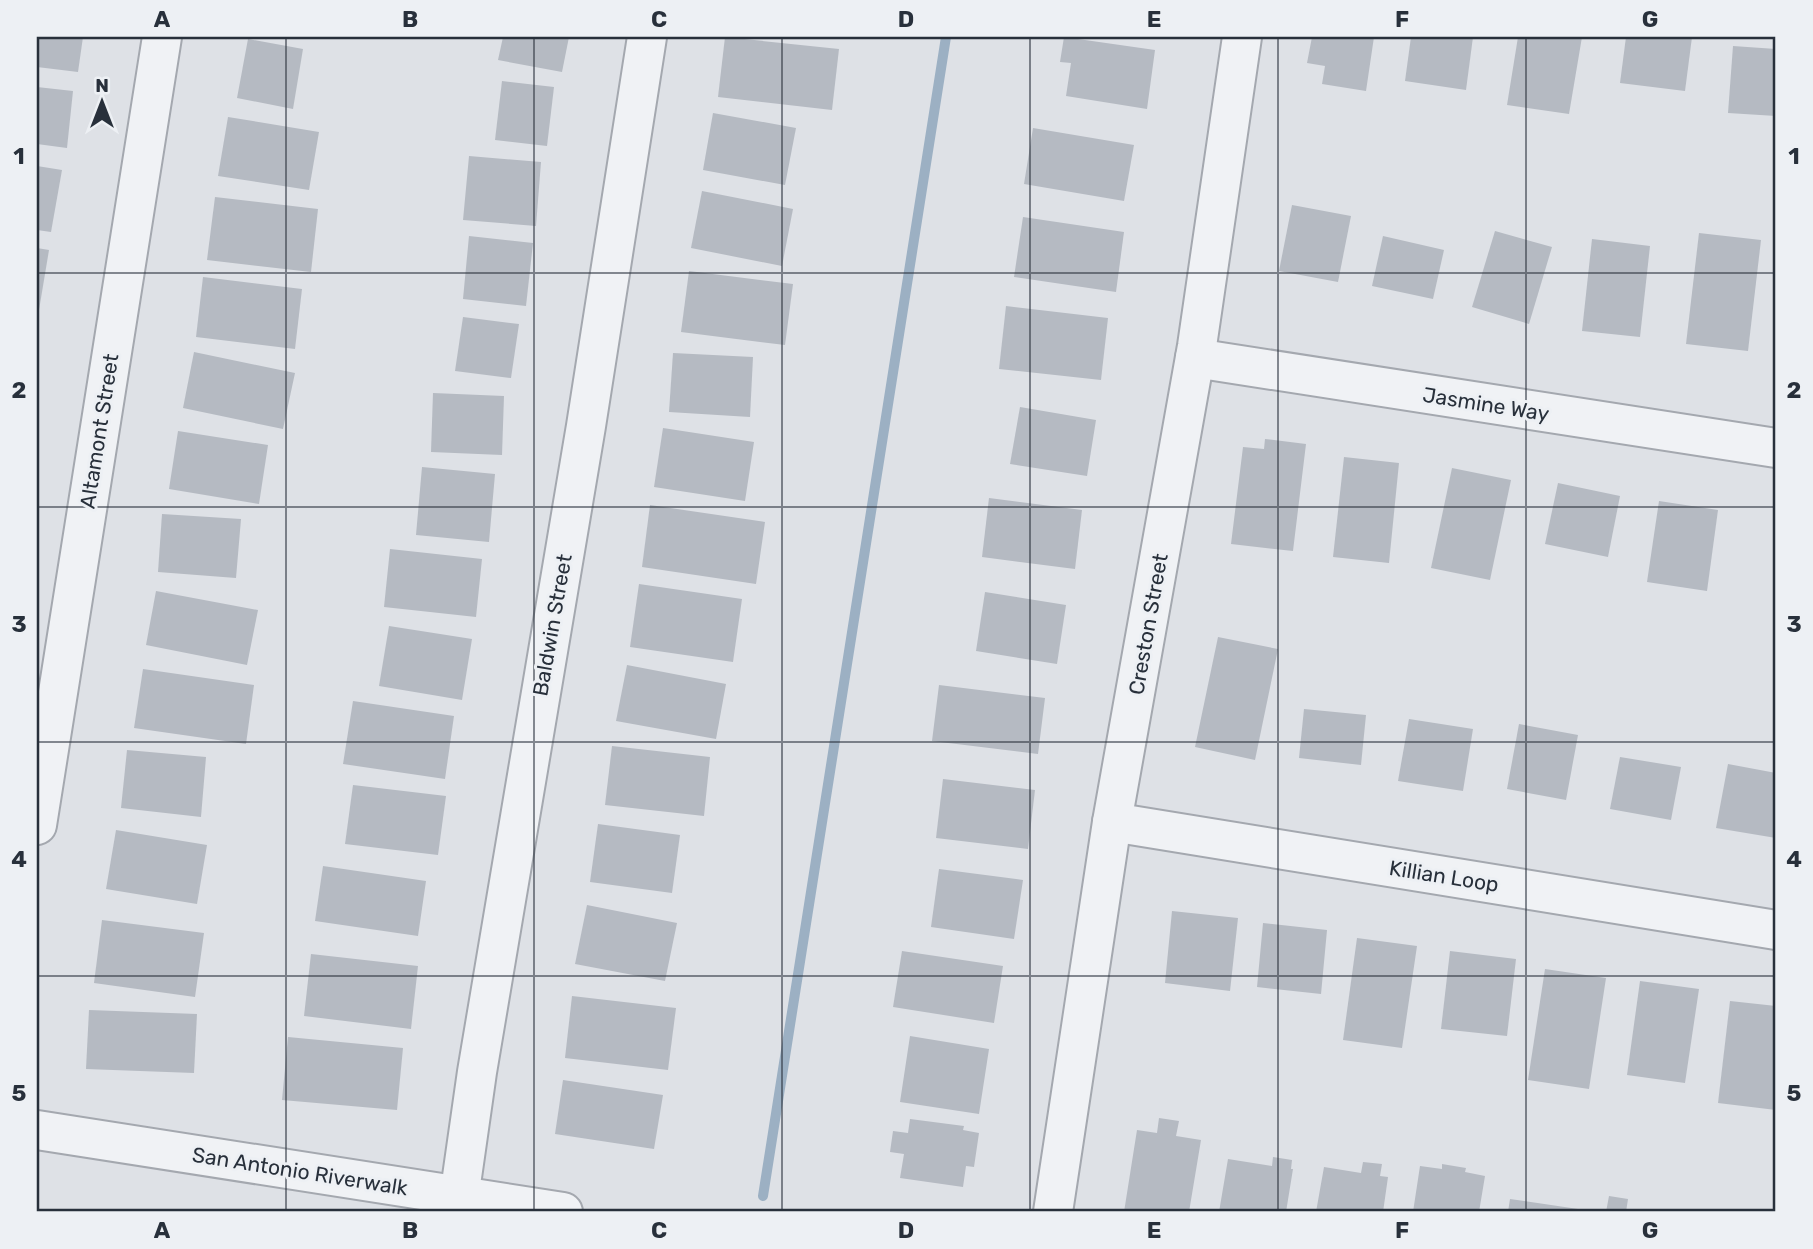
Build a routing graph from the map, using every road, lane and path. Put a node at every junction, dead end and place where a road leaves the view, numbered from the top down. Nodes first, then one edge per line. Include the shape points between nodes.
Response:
1 (162, 37) edge
2 (647, 37) edge
3 (1242, 37) edge
4 (1195, 358) junction
5 (1776, 448) edge
6 (1112, 822) junction
7 (37, 825) edge
8 (1776, 930) edge
9 (37, 1130) edge
10 (458, 1204) edge
11 (562, 1212) edge
12 (1053, 1212) edge

1 - 7 street, Altamont Street
2 - 10 street, Baldwin Street
3 - 4 street, Creston Street
4 - 5 street, Jasmine Way
4 - 6 street, Creston Street
6 - 8 street, Killian Loop
6 - 12 street, Creston Street
9 - 10 street, San Antonio Riverwalk
10 - 11 street, San Antonio Riverwalk

